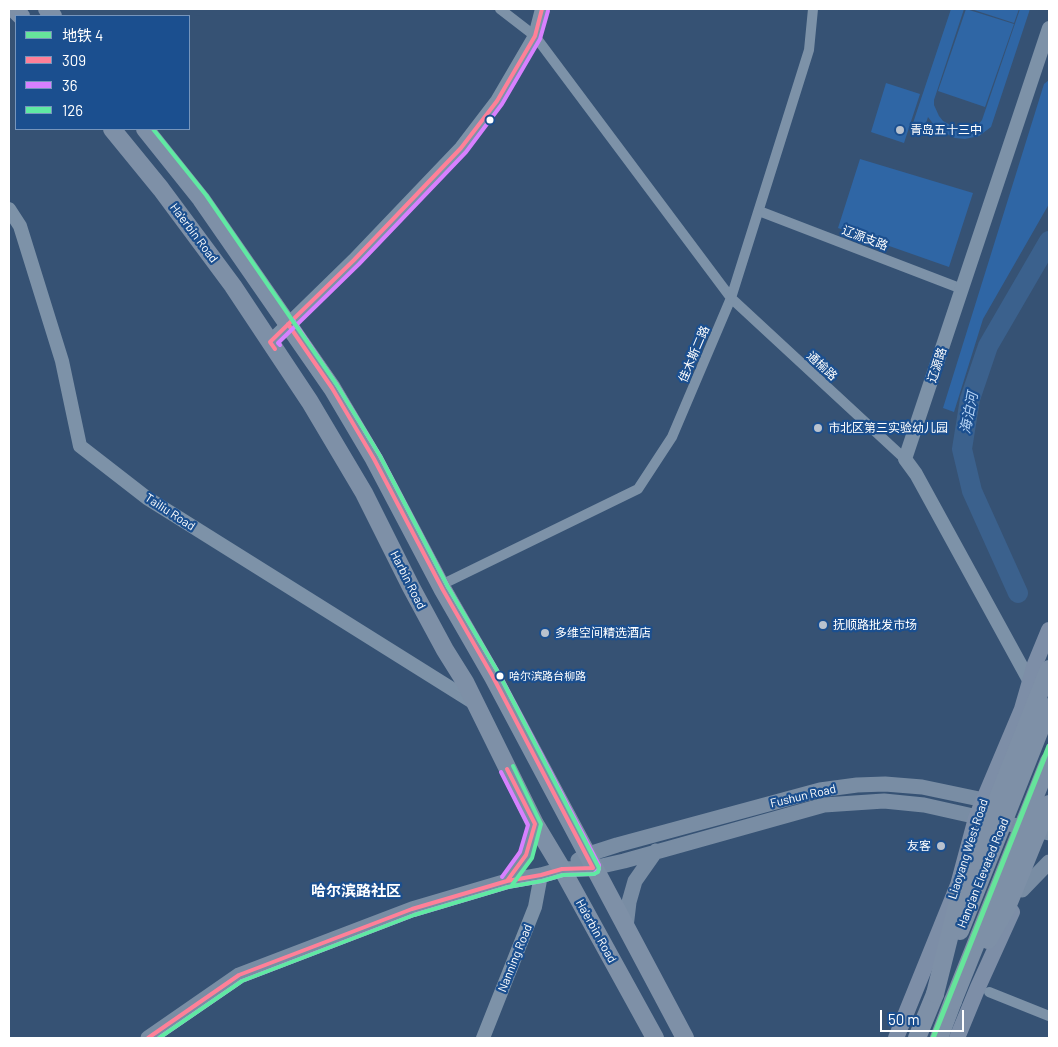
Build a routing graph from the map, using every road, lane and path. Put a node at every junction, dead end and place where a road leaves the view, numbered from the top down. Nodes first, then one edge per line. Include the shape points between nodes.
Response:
1 (500, 9) edge
2 (542, 9) edge
3 (813, 9) edge
4 (1049, 28) edge
5 (535, 36) junction
6 (113, 130) edge
7 (145, 130) edge
8 (9, 209) edge
9 (759, 211) junction
10 (962, 289) junction
11 (732, 298) junction
12 (288, 324) junction
13 (270, 342) junction
14 (905, 459) junction
15 (440, 585) junction
16 (1049, 630) edge
17 (1042, 667) edge
18 (1030, 682) junction
19 (476, 704) junction
20 (1049, 707) edge
21 (1049, 761) edge
22 (984, 800) junction
23 (1049, 804) edge
24 (976, 818) junction
25 (536, 824) junction
26 (1048, 830) edge
27 (656, 851) junction
28 (590, 861) junction
29 (1049, 862) edge
30 (562, 870) junction
31 (541, 876) junction
32 (507, 881) junction
33 (1022, 890) junction
34 (626, 928) junction
35 (989, 992) dead end
36 (935, 994) junction
37 (953, 1001) junction
38 (1049, 1016) edge
39 (148, 1038) edge
40 (483, 1038) edge
41 (655, 1038) edge
42 (685, 1038) edge
43 (896, 1038) edge
44 (917, 1038) edge
45 (938, 1038) edge
46 (957, 1038) edge

1 - 5 street, 通榆路
2 - 5 street
3 - 9 street, 佳木斯二路 via 809,50
4 - 10 street, 辽源路
5 - 11 street, 通榆路
5 - 12 street via 497,101 461,148
6 - 13 highway, Ha'erbin Road via 233,286
7 - 12 highway, Ha'erbin Road via 201,199
8 - 19 street, Tailiu Road via 20,226 62,361 80,446 146,498
9 - 10 street, 辽源支路
9 - 11 street, 佳木斯二路
10 - 14 street, 辽源路
11 - 14 street, 通榆路
11 - 15 street, 佳木斯二路 via 672,437 638,489
12 - 13 street
12 - 15 highway, Harbin Road via 332,388 369,451
13 - 19 highway, Harbin Road via 364,493 411,587
14 - 18 street
15 - 28 highway, Harbin Road via 493,677
16 - 17 main road, Liaoyang West Road
17 - 18 main road, Liaoyang West Road
17 - 36 highway, bridge via 960,894
18 - 22 main road, Liaoyang West Road
19 - 25 highway, Harbin Road
20 - 36 highway, Hang'an Elevated Road, bridge
21 - 37 highway, Hang'an Elevated Road, bridge
22 - 24 main road, Liaoyang West Road
22 - 26 main road, Fushun Road
22 - 28 main road, Fushun Road via 922,787 886,784 820,790
23 - 37 highway, bridge via 1007,907
24 - 26 main road, Fushun Road
24 - 27 main road, Fushun Road via 924,805 850,802
24 - 43 main road, Liaoyang West Road via 958,885
25 - 30 highway, Ha'erbin Road
25 - 32 main road via 526,855
26 - 33 main road
27 - 28 main road, Fushun Road
27 - 34 main road via 635,881
28 - 30 main road, Fushun Road
28 - 34 highway
29 - 33 main road
30 - 31 main road, Fushun Road
30 - 41 highway, Ha'erbin Road
31 - 32 main road, Fushun Road
31 - 40 street, Nanning Road via 535,907
32 - 39 main road, Fushun Road via 412,908 239,976
33 - 46 main road
34 - 42 highway
35 - 38 street
36 - 44 highway, Hang'an Elevated Road
37 - 45 highway, Hang'an Elevated Road

